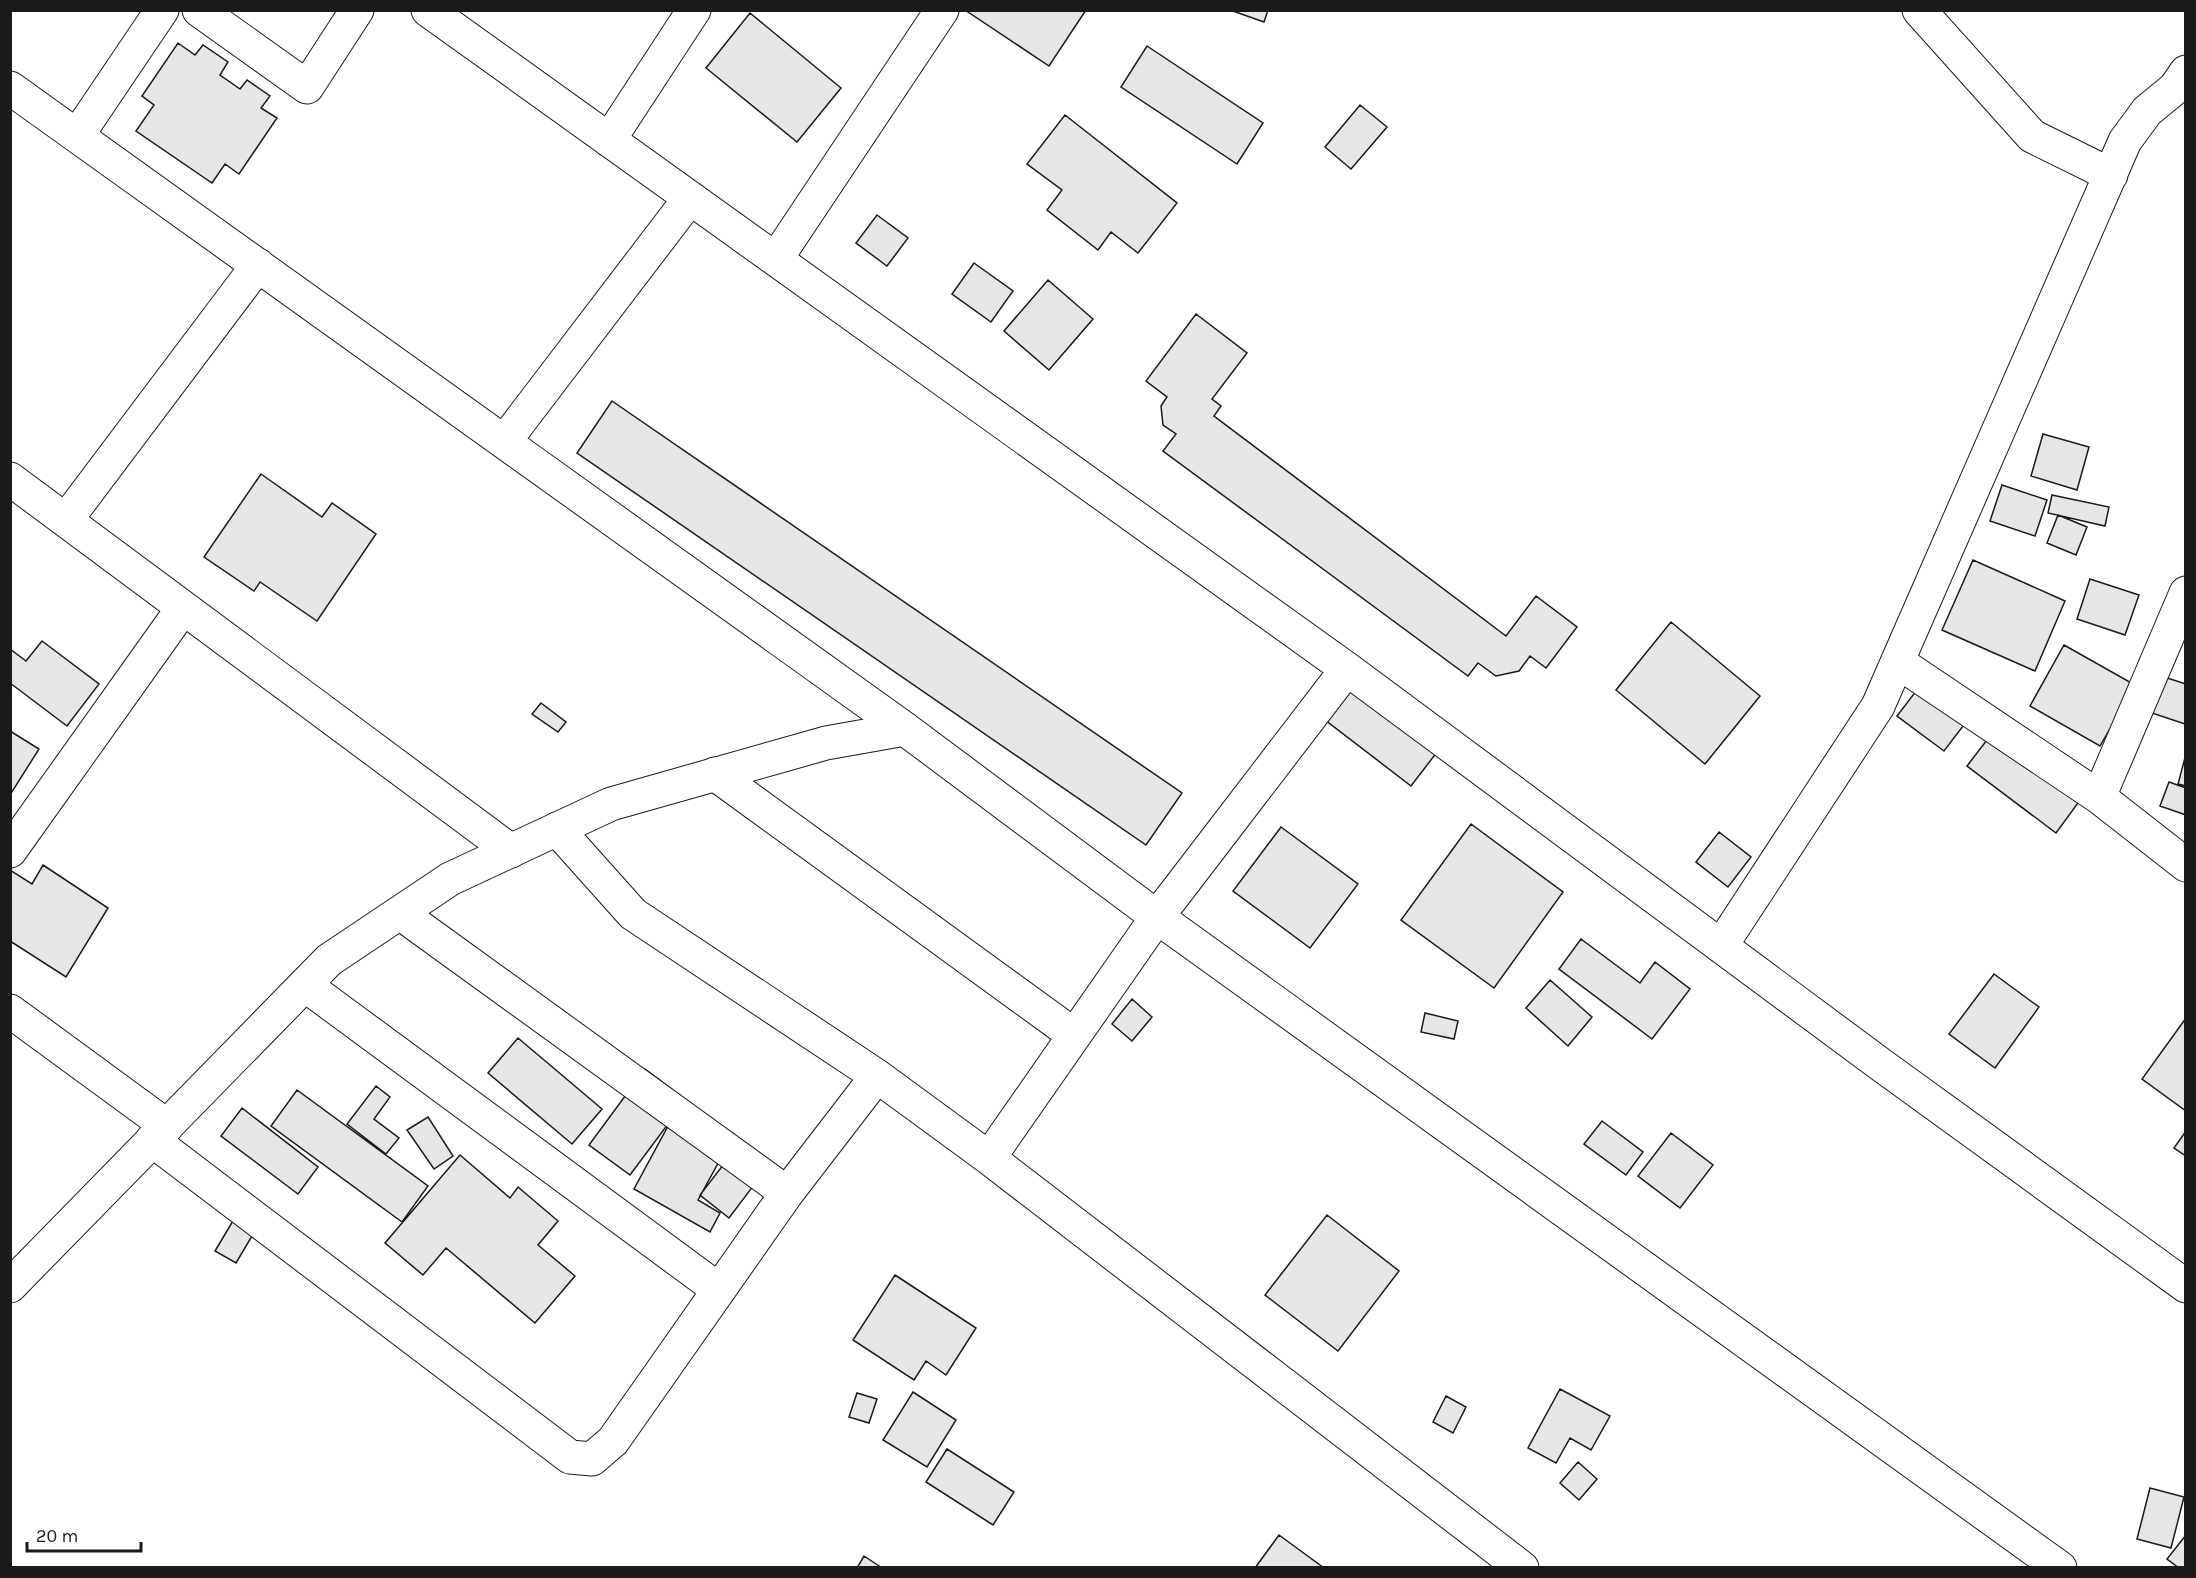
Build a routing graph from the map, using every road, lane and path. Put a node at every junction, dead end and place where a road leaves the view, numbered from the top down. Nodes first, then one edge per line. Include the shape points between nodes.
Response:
1 (162, 10) edge
2 (199, 10) edge
3 (357, 10) edge
4 (428, 10) edge
5 (694, 10) edge
6 (942, 10) edge
7 (1919, 10) edge
8 (2186, 72) edge
9 (10, 88) edge
10 (77, 136) junction
11 (609, 140) junction
12 (2111, 175) junction
13 (690, 198) junction
14 (776, 259) junction
15 (258, 265) junction
16 (504, 442) junction
17 (10, 479) edge
18 (66, 520) junction
19 (2186, 593) edge
20 (183, 608) junction
21 (1898, 662) junction
22 (1347, 669) junction
23 (905, 729) junction
24 (715, 774) junction
25 (2099, 797) junction
26 (556, 830) junction
27 (10, 851) edge
28 (511, 851) junction
29 (2186, 865) edge
30 (400, 913) junction
31 (1157, 917) junction
32 (1721, 946) junction
33 (305, 985) junction
34 (10, 1011) edge
35 (1074, 1035) junction
36 (877, 1076) junction
37 (159, 1133) junction
38 (989, 1158) junction
39 (788, 1193) junction
40 (10, 1286) edge
41 (2186, 1286) edge
42 (719, 1290) junction
43 (1522, 1568) edge
44 (2060, 1568) edge

1 - 10 street
2 - 3 street via 307,87
4 - 11 street
5 - 11 street
6 - 14 street
7 - 12 street via 2032,136
8 - 12 street via 2175,88 2147,111 2126,141
9 - 10 street
10 - 15 street
11 - 13 street
12 - 21 street
13 - 14 street
13 - 16 street
14 - 22 street
15 - 16 street
15 - 18 street
16 - 23 street
17 - 18 street
18 - 20 street
19 - 25 street
20 - 27 street
20 - 28 street
21 - 25 street
21 - 32 street via 1878,706
22 - 31 street
22 - 32 street
23 - 24 street via 826,743
23 - 31 street
24 - 26 street via 611,804
24 - 35 street
25 - 29 street
26 - 28 street
26 - 36 street via 633,914
28 - 30 street via 450,879
30 - 33 street via 329,960
30 - 39 street
31 - 35 street
31 - 44 street
32 - 41 street
33 - 37 street
33 - 42 street
34 - 37 street
35 - 38 street
36 - 38 street
36 - 39 street
37 - 40 street
37 - 42 street via 570,1457 592,1458 613,1442
38 - 43 street
39 - 42 street

